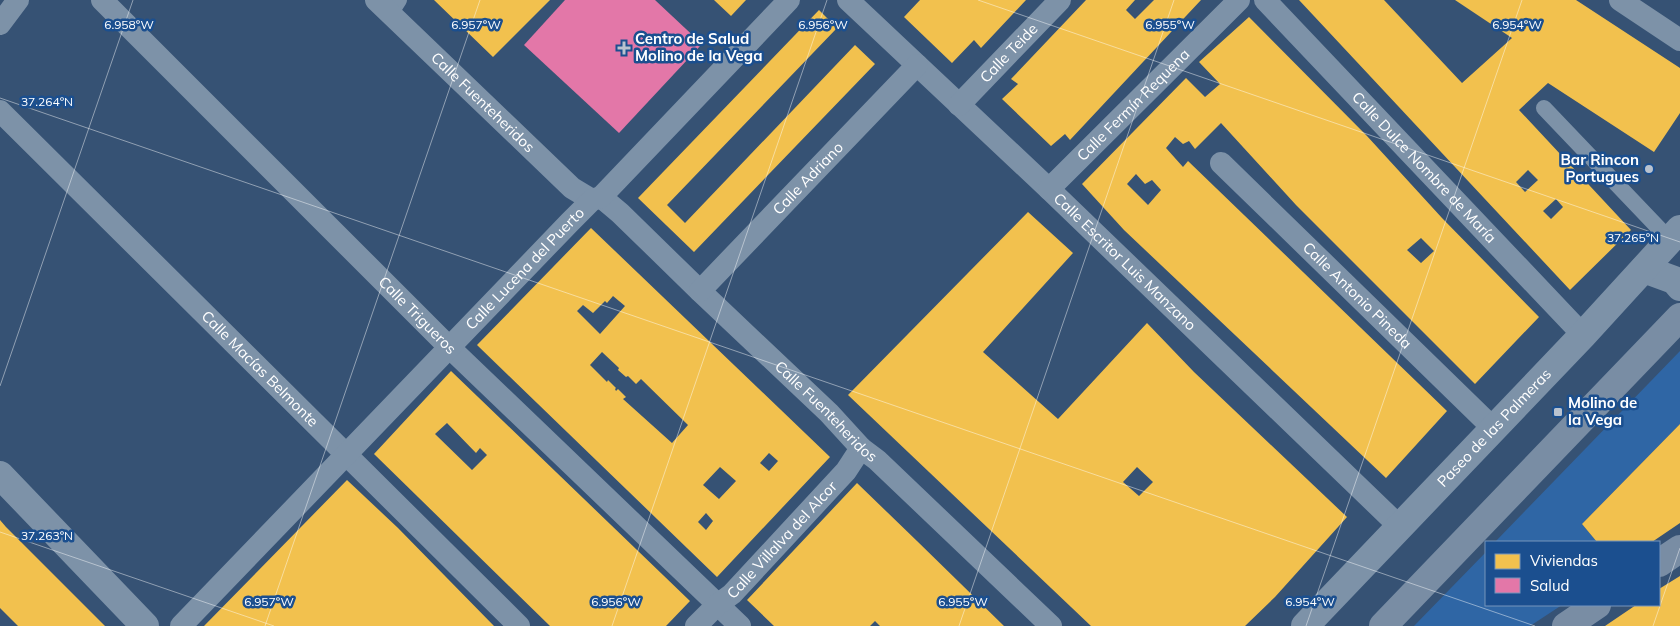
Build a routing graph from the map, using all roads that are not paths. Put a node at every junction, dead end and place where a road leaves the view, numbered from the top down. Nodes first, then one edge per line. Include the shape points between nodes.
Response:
1 (18, 0) edge
2 (102, 0) edge
3 (789, 0) edge
4 (848, 0) edge
5 (1060, 0) edge
6 (1239, 0) edge
7 (1265, 0) edge
8 (1620, 0) edge
9 (389, 4) edge
10 (0, 24) edge
11 (1680, 40) edge
12 (917, 65) junction
13 (959, 105) junction
14 (1544, 108) dead end
15 (0, 112) edge
16 (1220, 162) dead end
17 (1049, 189) junction
18 (596, 199) junction
19 (1675, 234) edge
20 (1644, 269) junction
21 (1680, 287) edge
22 (700, 292) junction
23 (1680, 317) edge
24 (1584, 335) junction
25 (449, 347) junction
26 (1493, 428) junction
27 (861, 448) junction
28 (345, 455) junction
29 (0, 475) edge
30 (1399, 526) junction
31 (1680, 549) edge
32 (1660, 562) edge
33 (717, 605) junction
34 (1596, 606) edge
35 (145, 626) edge
36 (181, 626) edge
37 (519, 626) edge
38 (696, 626) edge
39 (740, 626) edge
40 (1051, 626) edge
41 (1305, 626) edge
42 (1383, 626) edge
43 (1566, 626) edge

1 - 10 street
2 - 25 street, Calle Trigueros
3 - 18 street, Calle Lucena del Puerto
4 - 12 street, Calle Escritor Luis Manzano
5 - 13 street, Calle Teide
6 - 17 street, Calle Fermín Requena
7 - 24 street, Calle Dulce Nombre de María
8 - 11 street
9 - 18 street, Calle Fuenteheridos via 572,188
12 - 13 street, Calle Escritor Luis Manzano
12 - 22 street, Calle Adriano
13 - 17 street, Calle Escritor Luis Manzano
14 - 19 street
15 - 28 street, Calle Macías Belmonte
16 - 26 street, Calle Antonio Pineda
17 - 30 street, Calle Escritor Luis Manzano
18 - 22 street, Calle Fuenteheridos via 620,213
18 - 25 street, Calle Lucena del Puerto
19 - 20 street, Paseo de las Palmeras
20 - 21 street via 1674,280
20 - 24 street, Paseo de las Palmeras
22 - 27 street, Calle Fuenteheridos via 829,413
23 - 42 main road
24 - 26 street, Paseo de las Palmeras
25 - 28 street, Calle Lucena del Puerto
25 - 33 street, Calle Trigueros
26 - 30 street, Paseo de las Palmeras
27 - 33 street, Calle Villalva del Alcor via 846,471 732,594
27 - 40 street, Calle Fuenteheridos
28 - 36 street, Calle Lucena del Puerto
28 - 37 street, Calle Macías Belmonte
29 - 35 street
30 - 41 street, Paseo de las Palmeras
31 - 32 main road
33 - 38 street, Calle Villalva del Alcor
33 - 39 street, Calle Trigueros
34 - 43 main road

